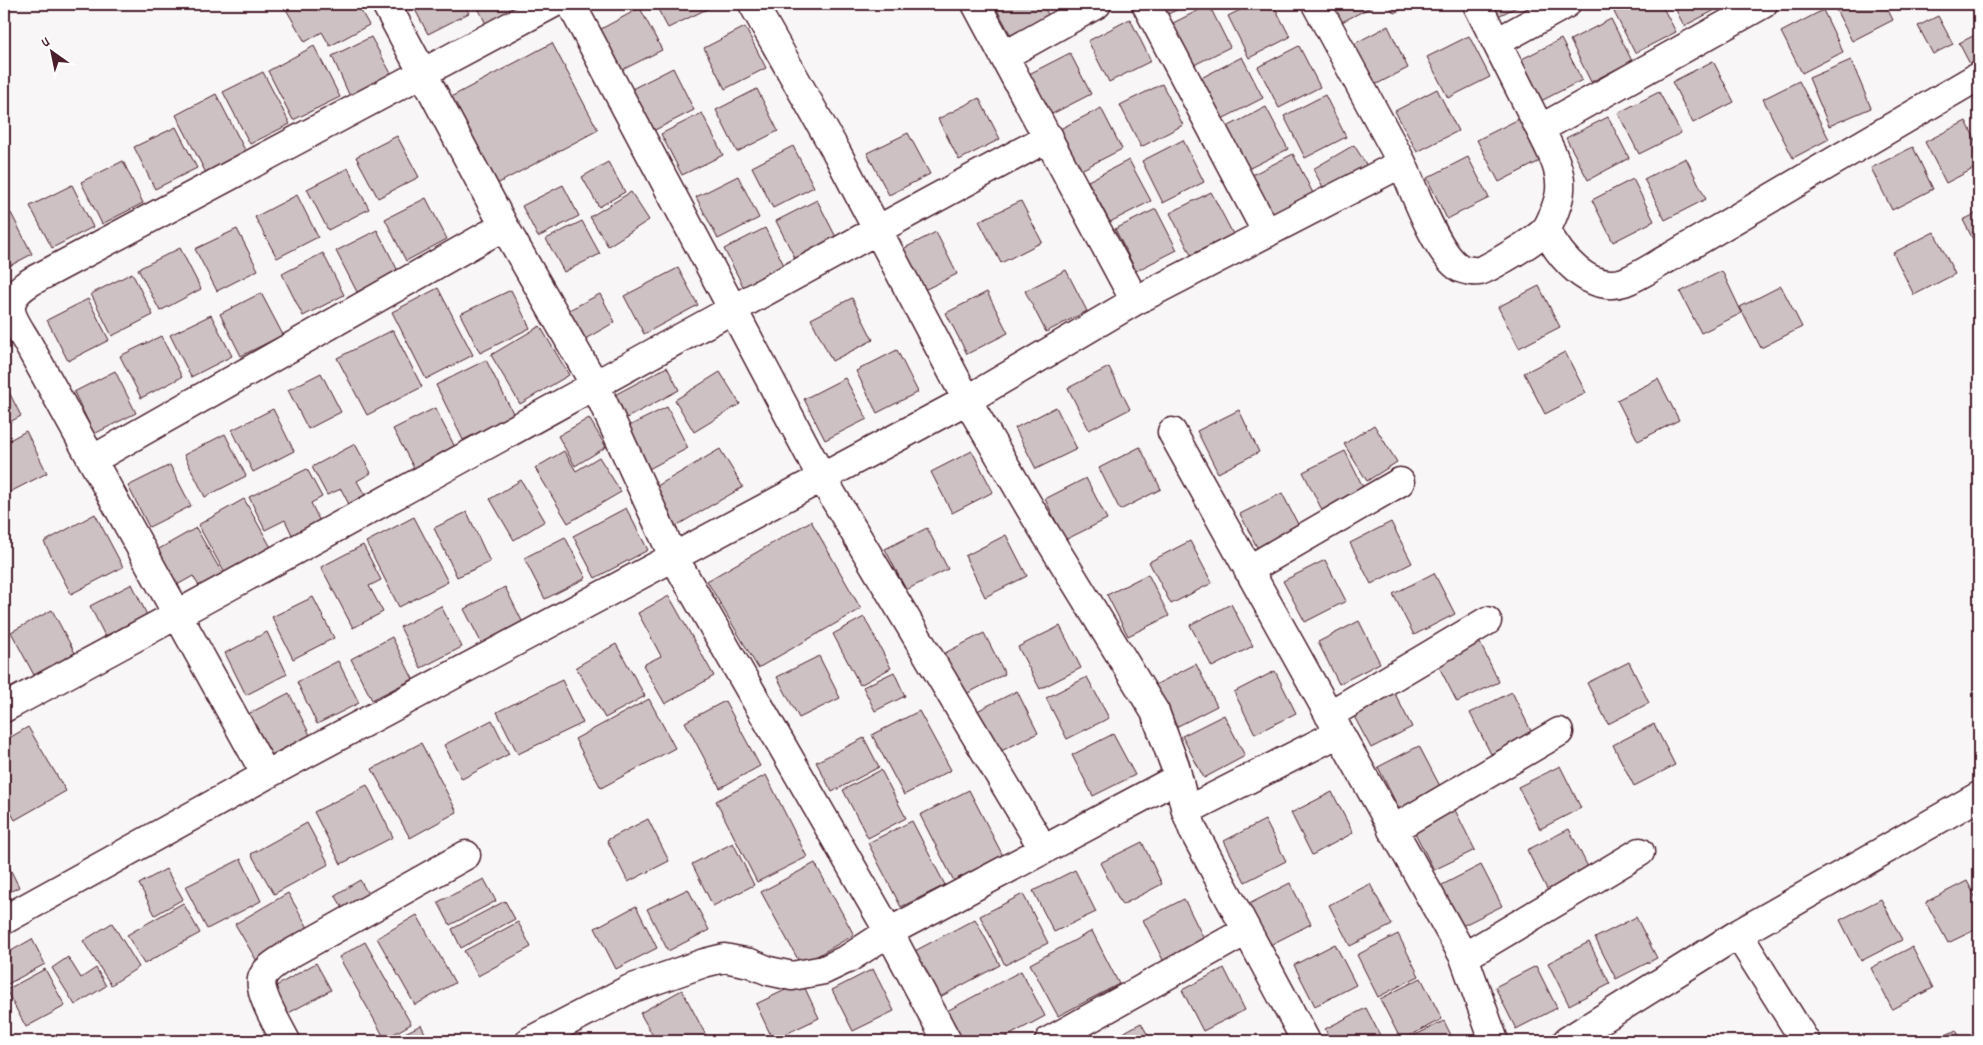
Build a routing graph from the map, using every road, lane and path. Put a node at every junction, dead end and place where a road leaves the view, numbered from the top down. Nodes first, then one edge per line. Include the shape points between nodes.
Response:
1 (386, 4) edge
2 (552, 4) edge
3 (571, 4) edge
4 (753, 4) edge
5 (976, 4) edge
6 (1097, 4) edge
7 (1146, 4) edge
8 (1316, 4) edge
9 (1477, 4) edge
10 (1566, 4) edge
11 (1763, 4) edge
12 (1496, 42) junction
13 (1004, 56) junction
14 (422, 74) junction
15 (1979, 76) edge
16 (1540, 129) junction
17 (1049, 137) junction
18 (1402, 163) junction
19 (504, 226) junction
20 (878, 229) junction
21 (1546, 230) junction
22 (1267, 233) junction
23 (1135, 301) junction
24 (733, 307) junction
25 (595, 385) junction
26 (967, 400) junction
27 (1172, 432) dead end
28 (92, 460) junction
29 (821, 476) junction
30 (1400, 482) dead end
31 (673, 556) junction
32 (1248, 570) junction
33 (177, 615) junction
34 (1487, 622) dead end
35 (4, 708) edge
36 (1334, 724) junction
37 (1559, 732) dead end
38 (266, 774) junction
39 (1178, 778) junction
40 (1979, 796) edge
41 (1186, 811) junction
42 (1392, 830) junction
43 (1044, 850) junction
44 (1640, 852) dead end
45 (466, 856) dead end
46 (4, 920) edge
47 (1246, 931) junction
48 (889, 932) junction
49 (1738, 934) junction
50 (1464, 957) junction
51 (286, 1041) edge
52 (530, 1041) edge
53 (947, 1041) edge
54 (1049, 1041) edge
55 (1306, 1041) edge
56 (1494, 1041) edge
57 (1567, 1041) edge
58 (1805, 1041) edge

1 - 14 street
2 - 14 street
3 - 24 street
4 - 20 street
5 - 13 street
6 - 13 street
7 - 22 street
8 - 18 street
9 - 12 street
10 - 12 street
11 - 16 street
12 - 16 street
13 - 17 street
14 - 19 street
14 - 28 street via 52,270 27,284 13,298 11,310 16,323
15 - 21 street via 1623,282 1599,284 1578,272
16 - 21 street via 1560,180 1560,192
17 - 20 street
17 - 23 street
18 - 21 street via 1446,255 1461,269 1478,271 1531,242
18 - 22 street
19 - 25 street
19 - 28 street
20 - 24 street
20 - 26 street
22 - 23 street
23 - 26 street
24 - 25 street
24 - 29 street
25 - 31 street
25 - 33 street
26 - 29 street
26 - 39 street via 1155,712
27 - 32 street
28 - 33 street
29 - 31 street
29 - 43 street
30 - 32 street
31 - 38 street
31 - 48 street
32 - 36 street
33 - 35 street
33 - 38 street
34 - 36 street
36 - 41 street
36 - 42 street
37 - 42 street
38 - 46 street
39 - 41 street
39 - 43 street
40 - 49 street
41 - 47 street
42 - 50 street
43 - 48 street
44 - 50 street
45 - 51 street via 288,955 267,971 262,978 262,991
47 - 54 street
47 - 55 street
48 - 52 street via 824,970 792,976 724,958 704,963 630,988
48 - 53 street
49 - 57 street
49 - 58 street
50 - 56 street

